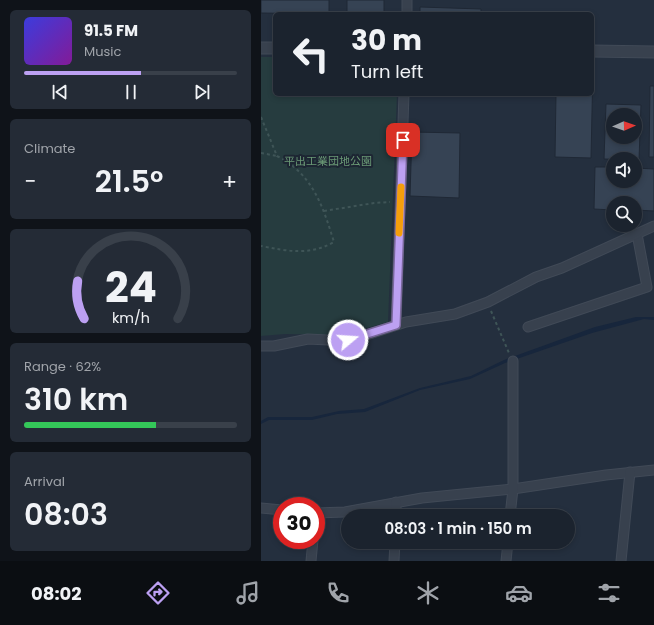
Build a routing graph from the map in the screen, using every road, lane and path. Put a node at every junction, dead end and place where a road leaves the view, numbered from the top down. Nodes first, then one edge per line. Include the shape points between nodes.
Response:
1 (407, 0) edge
2 (407, 12) edge
3 (261, 48) edge
4 (273, 48) edge
5 (594, 52) edge
6 (654, 52) edge
7 (405, 96) edge
8 (261, 117) edge
9 (261, 153) edge
10 (277, 156) junction
11 (401, 202) junction
12 (324, 211) junction
13 (654, 226) edge
14 (637, 234) junction
15 (261, 246) edge
16 (488, 302) junction
17 (396, 325) junction
18 (528, 327) dead end
19 (261, 346) edge
20 (513, 362) joint
21 (654, 470) edge
22 (630, 472) junction
23 (513, 489) junction
24 (396, 502) junction
25 (261, 508) edge
26 (273, 509) edge
27 (396, 509) edge
28 (511, 509) edge
29 (325, 513) edge
30 (312, 549) edge
31 (395, 549) edge
32 (507, 549) edge
33 (311, 561) edge
34 (394, 561) edge
35 (506, 561) edge
36 (621, 561) edge

1 - 2 street
3 - 4 street
5 - 6 street
7 - 11 street
8 - 10 path
9 - 10 path
10 - 12 path via 307,178
11 - 12 path via 374,203
11 - 17 street
12 - 15 path via 334,242 310,252
13 - 14 street
14 - 16 street via 536,277
14 - 18 street via 647,287
16 - 17 street via 455,314
16 - 20 path
17 - 19 street via 348,340 308,339
20 - 23 street
21 - 22 street
22 - 23 street
22 - 36 street
23 - 24 street
23 - 28 street
24 - 27 street
24 - 29 street via 345,512
25 - 26 street
30 - 33 street
31 - 34 street
32 - 35 street

